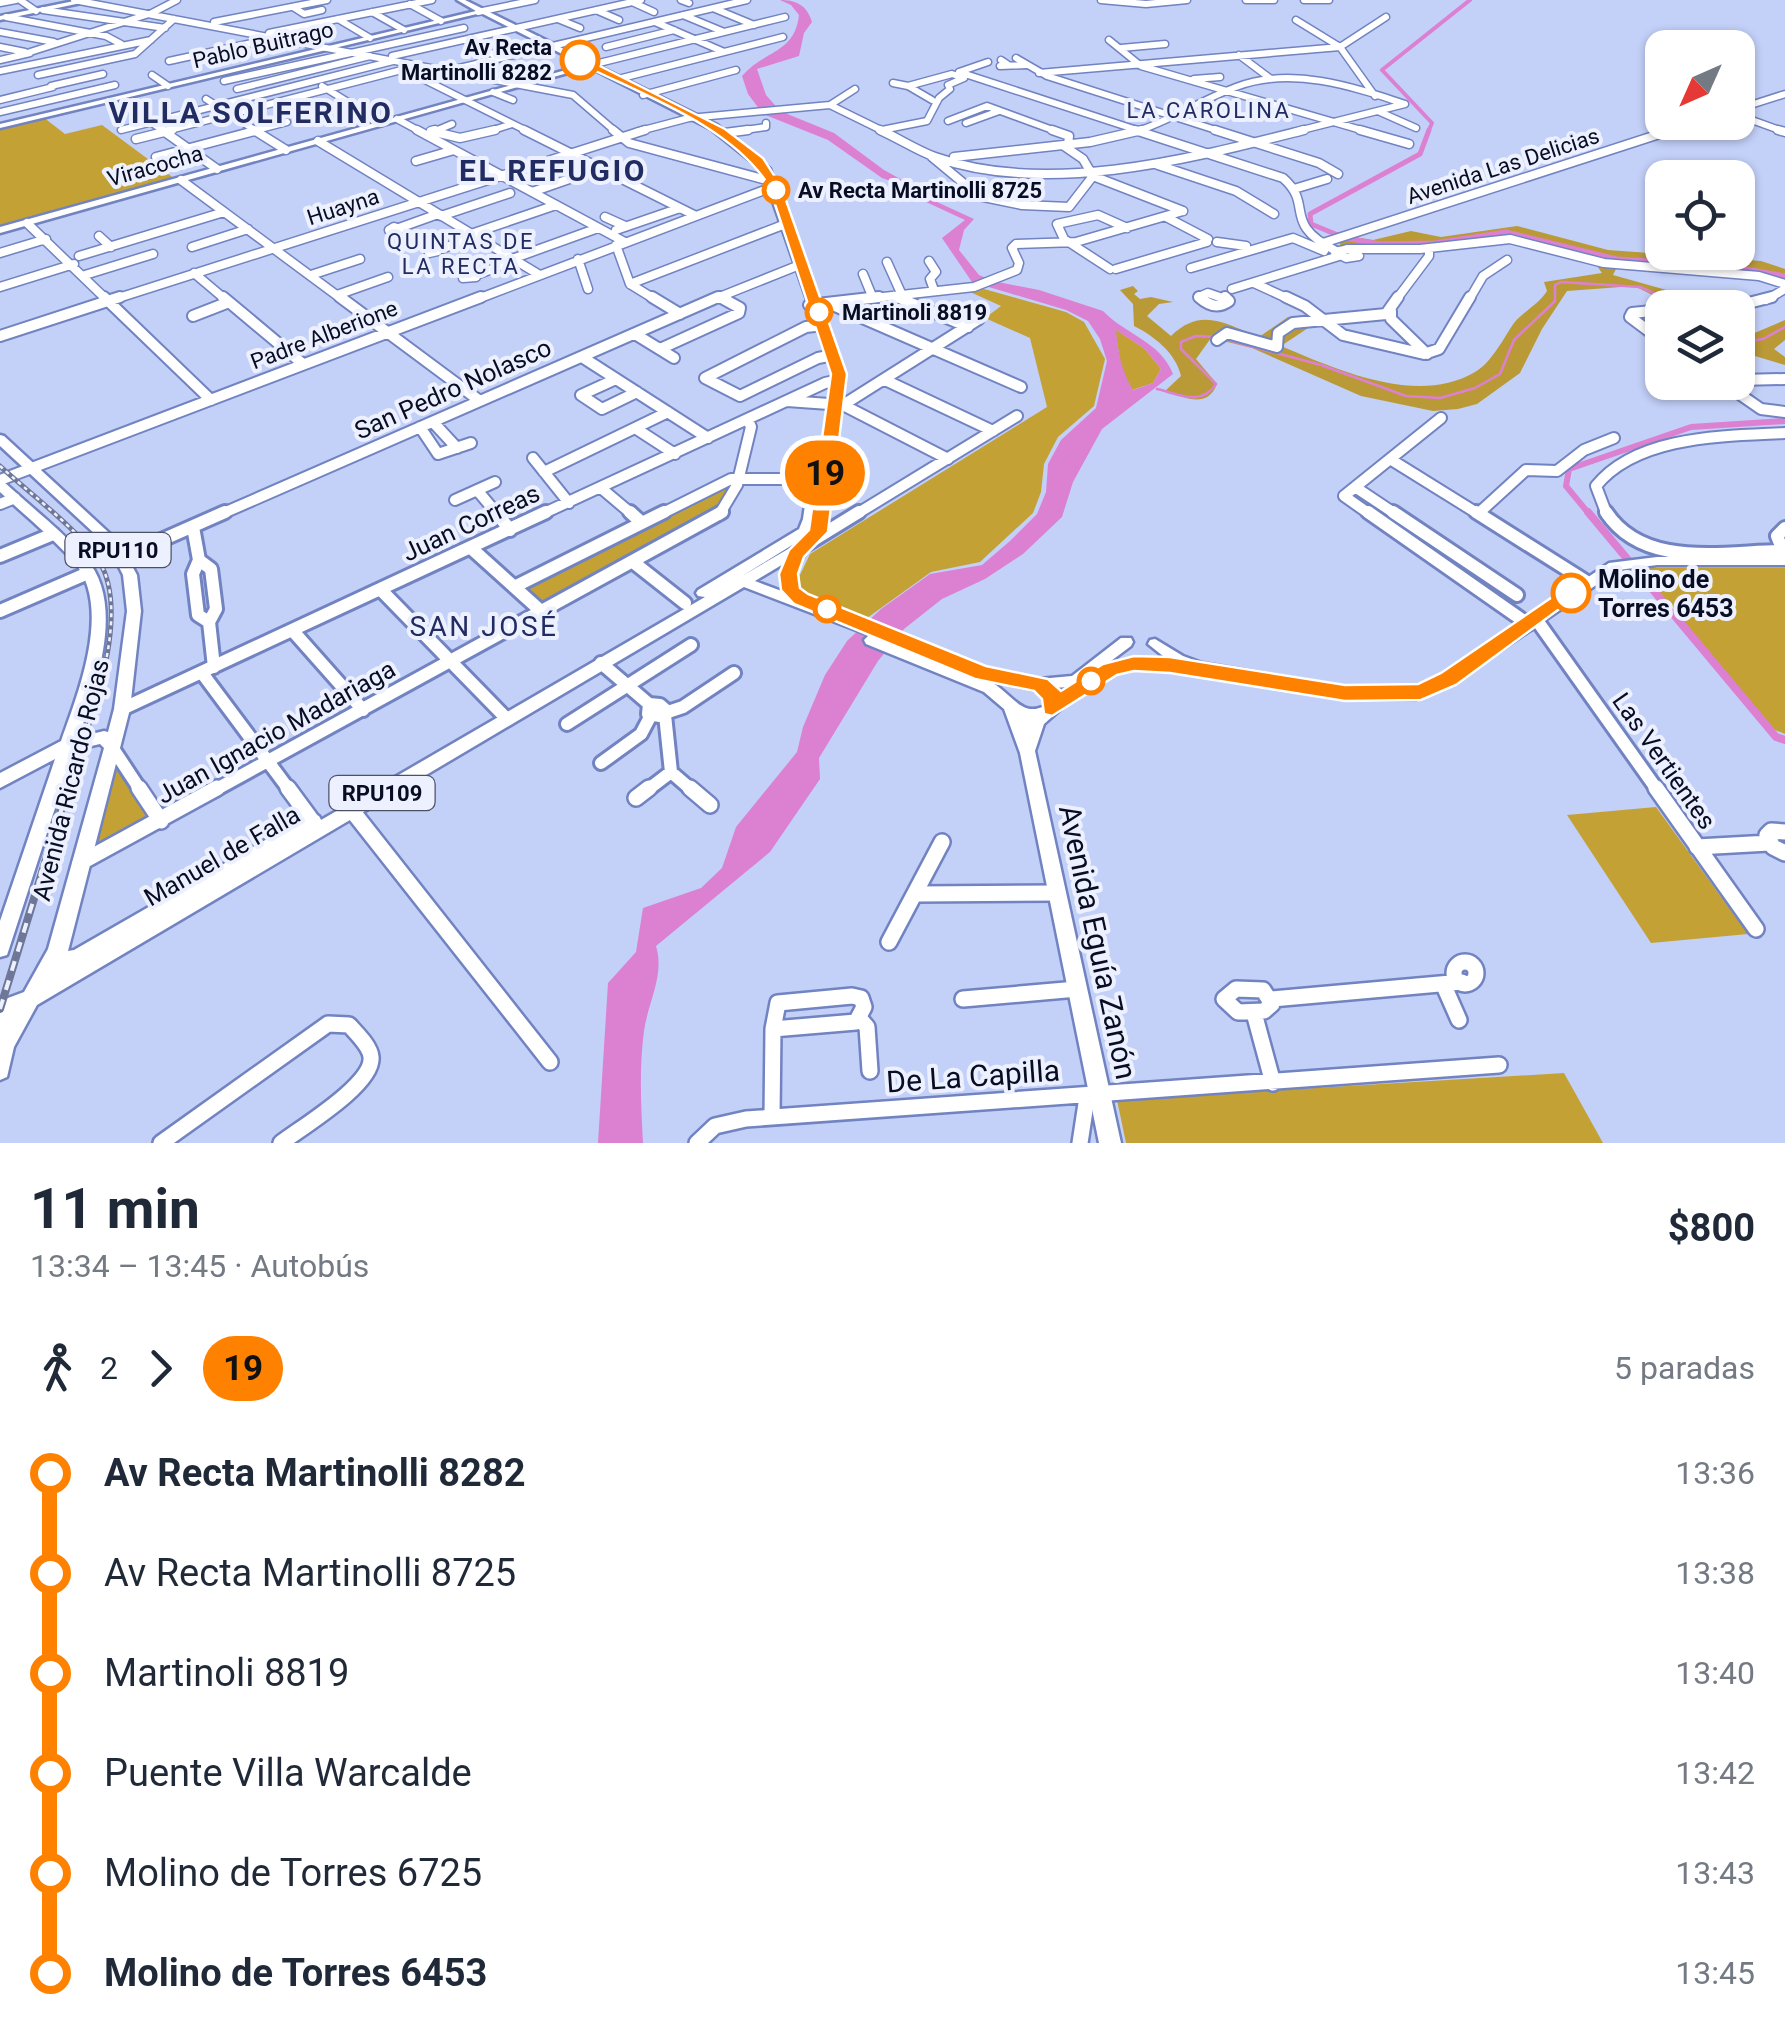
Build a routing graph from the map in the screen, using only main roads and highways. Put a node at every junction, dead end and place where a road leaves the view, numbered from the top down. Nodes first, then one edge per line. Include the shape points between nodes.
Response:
1 (457, 0) edge
2 (77, 1) edge
3 (480, 12) junction
4 (3, 17) edge
5 (589, 66) junction
6 (646, 94) junction
7 (696, 119) junction
8 (0, 126) edge
9 (772, 185) junction
10 (0, 230) edge
11 (836, 404) junction
12 (0, 439) edge
13 (0, 483) edge
14 (7, 501) edge
15 (808, 538) junction
16 (1784, 556) edge
17 (738, 582) junction
18 (689, 602) junction
19 (842, 622) junction
20 (1126, 642) junction
21 (1155, 644) junction
22 (930, 658) junction
23 (1144, 664) junction
24 (1262, 680) junction
25 (1030, 683) junction
26 (1010, 706) junction
27 (1049, 710) junction
28 (504, 716) junction
29 (66, 746) junction
30 (112, 747) junction
31 (1028, 753) junction
32 (0, 780) edge
33 (315, 825) junction
34 (0, 949) edge
35 (57, 950) junction
36 (28, 1000) junction
37 (0, 1010) edge
38 (0, 1018) edge
39 (6, 1042) junction
40 (0, 1070) edge
41 (1110, 1143) edge

1 - 3 main road
2 - 4 main road
3 - 5 main road
3 - 8 main road, Pablo Buitrago
5 - 6 main road
5 - 6 main road
5 - 10 main road, Viracocha
6 - 7 main road
6 - 7 main road
7 - 9 main road via 750,158
7 - 9 main road via 759,160
9 - 11 main road via 817,304
11 - 15 main road
11 - 15 main road via 815,479
12 - 30 main road, Avenida Ricardo Rojas / RPU110 via 123,557 134,612
13 - 14 main road, Avenida Ricardo Rojas / RPU110
14 - 29 main road, Avenida Ricardo Rojas / RPU110 via 53,534 88,573 99,612 98,640
15 - 17 main road, Manuel de Falla / RPU109
15 - 18 main road, Manuel de Falla / RPU109
15 - 19 main road via 790,567 790,590
16 - 24 main road via 1636,558 1610,567 1429,690 1332,691
17 - 18 main road
17 - 19 main road
17 - 28 main road, Manuel de Falla / RPU109
18 - 28 main road, Manuel de Falla / RPU109
19 - 22 main road
20 - 21 main road
20 - 23 main road via 1127,657
20 - 25 main road via 1072,682
21 - 23 main road via 1160,654
21 - 24 main road via 1193,666
22 - 25 main road
22 - 26 main road
23 - 24 main road
23 - 27 main road via 1114,667
25 - 26 main road via 1009,691
25 - 27 main road via 1051,693
26 - 27 main road via 1028,716
26 - 31 main road, Avenida Eguía Zanón
27 - 31 main road via 1033,726
28 - 33 main road, Manuel de Falla / RPU109
29 - 30 main road via 100,737
29 - 32 main road
29 - 34 main road, Avenida Ricardo Rojas
30 - 35 main road, Avenida Ricardo Rojas
31 - 41 main road, Avenida Eguía Zanón via 1094,1096
33 - 35 main road, Manuel de Falla / RPU109 via 77,958 64,960
33 - 36 main road, Manuel de Falla / RPU109
35 - 36 main road, Avenida Ricardo Rojas
36 - 37 main road, RPU109
36 - 39 main road, Avenida Ricardo Rojas
38 - 39 main road, Avenida Ricardo Rojas
39 - 40 main road, Avenida Ricardo Rojas

